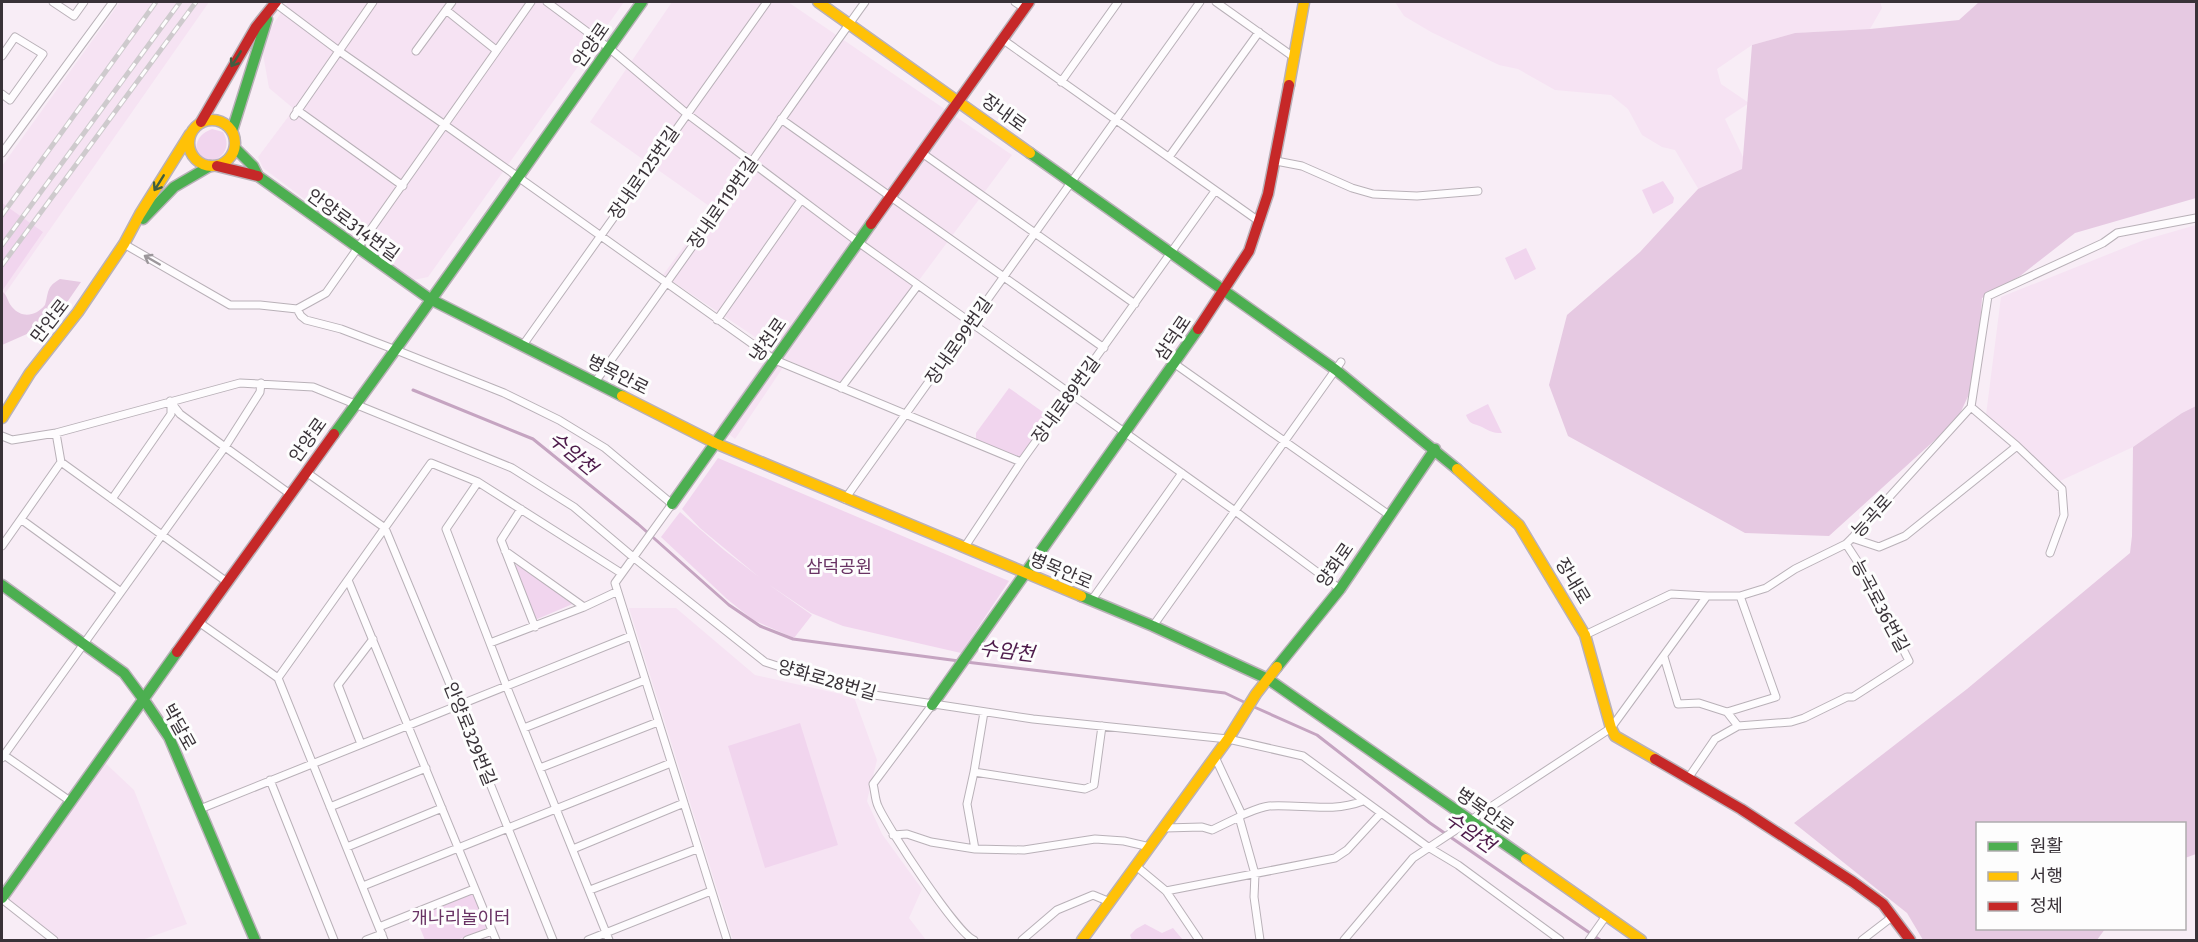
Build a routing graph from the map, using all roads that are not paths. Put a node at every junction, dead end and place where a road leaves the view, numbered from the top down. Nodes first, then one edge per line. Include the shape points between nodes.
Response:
1 (84, 2) edge
2 (113, 2) edge
3 (373, 2) edge
4 (452, 2) edge
5 (531, 2) edge
6 (547, 2) edge
7 (642, 2) edge
8 (767, 2) edge
9 (818, 2) edge
10 (865, 2) edge
11 (1118, 2) edge
12 (1200, 2) edge
13 (1216, 2) edge
14 (1304, 2) edge
15 (58, 3) edge
16 (1023, 4) edge
17 (274, 5) edge
18 (446, 10) junction
19 (850, 23) junction
20 (1258, 32) junction
21 (1002, 39) junction
22 (609, 48) junction
23 (496, 50) junction
24 (339, 51) junction
25 (416, 51) dead end
26 (2, 56) edge
27 (1294, 57) junction
28 (1061, 82) junction
29 (2, 94) edge
30 (957, 100) junction
31 (686, 113) junction
32 (781, 118) junction
33 (1116, 120) junction
34 (201, 122) junction
35 (446, 125) junction
36 (232, 131) junction
37 (190, 134) junction
38 (235, 148) junction
39 (2, 153) edge
40 (922, 153) junction
41 (1169, 157) junction
42 (1276, 161) junction
43 (752, 164) junction
44 (213, 166) junction
45 (258, 176) junction
46 (518, 177) junction
47 (1072, 183) junction
48 (403, 186) junction
49 (1215, 190) junction
50 (1478, 191) dead end
51 (891, 196) junction
52 (801, 200) junction
53 (2196, 218) edge
54 (1260, 222) junction
55 (1035, 232) junction
56 (600, 236) junction
57 (126, 239) junction
58 (858, 242) junction
59 (357, 249) junction
60 (1170, 253) junction
61 (1004, 276) junction
62 (666, 284) junction
63 (918, 285) junction
64 (1225, 291) junction
65 (430, 299) junction
66 (1135, 304) junction
67 (297, 309) junction
68 (717, 320) junction
69 (971, 324) junction
70 (523, 345) junction
71 (1104, 348) junction
72 (396, 350) junction
73 (774, 360) junction
74 (1175, 364) junction
75 (1339, 366) junction
76 (595, 382) junction
77 (261, 383) junction
78 (841, 388) junction
79 (1071, 394) junction
80 (170, 401) junction
81 (354, 406) junction
82 (1971, 407) junction
83 (907, 414) junction
84 (2, 418) edge
85 (56, 433) junction
86 (1125, 434) junction
87 (2, 436) edge
88 (1284, 441) junction
89 (715, 443) junction
90 (2017, 446) junction
91 (225, 447) junction
92 (1435, 449) junction
93 (61, 462) junction
94 (1021, 462) junction
95 (306, 472) junction
96 (1182, 473) junction
97 (478, 482) junction
98 (290, 494) junction
99 (112, 499) junction
100 (845, 499) junction
101 (672, 504) junction
102 (521, 510) junction
103 (1235, 511) junction
104 (1389, 515) junction
105 (22, 520) junction
106 (385, 528) junction
107 (161, 534) junction
108 (1849, 541) junction
109 (2, 546) edge
110 (964, 548) junction
111 (504, 551) junction
112 (2050, 553) dead end
113 (633, 557) junction
114 (621, 573) junction
115 (1026, 574) junction
116 (348, 580) junction
117 (227, 582) junction
118 (2, 585) edge
119 (1340, 589) junction
120 (121, 592) junction
121 (616, 592) junction
122 (1707, 596) junction
123 (1740, 596) junction
124 (1091, 601) junction
125 (584, 607) junction
126 (200, 623) junction
127 (1153, 626) junction
128 (535, 627) junction
129 (1586, 634) junction
130 (631, 636) junction
131 (373, 639) junction
132 (490, 643) junction
133 (84, 644) junction
134 (1664, 657) junction
135 (278, 678) junction
136 (1268, 679) junction
137 (645, 680) junction
138 (506, 685) junction
139 (144, 700) junction
140 (458, 704) junction
141 (932, 705) junction
142 (984, 712) junction
143 (1727, 712) junction
144 (658, 722) junction
145 (407, 724) junction
146 (1102, 726) junction
147 (1738, 726) junction
148 (524, 728) junction
149 (1611, 728) junction
150 (1228, 740) junction
151 (361, 744) junction
152 (3, 756) edge
153 (1215, 757) junction
154 (671, 763) junction
155 (312, 764) junction
156 (426, 768) junction
157 (540, 768) junction
158 (974, 772) junction
159 (1689, 777) junction
160 (270, 780) junction
161 (70, 801) junction
162 (1364, 801) junction
163 (684, 803) junction
164 (330, 807) junction
165 (200, 808) junction
166 (442, 808) junction
167 (557, 809) junction
168 (1381, 813) junction
169 (1240, 816) junction
170 (1471, 821) junction
171 (1165, 828) junction
172 (508, 829) junction
173 (893, 835) junction
174 (1431, 845) junction
175 (346, 847) junction
176 (1150, 847) junction
177 (458, 849) junction
178 (573, 849) junction
179 (698, 849) junction
180 (975, 849) junction
181 (1136, 866) junction
182 (1255, 874) junction
183 (363, 886) junction
184 (474, 889) junction
185 (590, 890) junction
186 (711, 891) junction
187 (1166, 891) junction
188 (2, 899) edge
189 (1110, 902) junction
190 (1606, 916) junction
191 (1892, 916) junction
192 (492, 931) junction
193 (382, 934) edge
194 (608, 937) edge
195 (54, 940) edge
196 (255, 940) edge
197 (334, 940) edge
198 (366, 940) edge
199 (467, 940) edge
200 (496, 940) edge
201 (553, 940) edge
202 (588, 940) edge
203 (725, 940) edge
204 (974, 940) edge
205 (1022, 940) edge
206 (1082, 940) edge
207 (1199, 940) edge
208 (1260, 940) edge
209 (1344, 940) edge
210 (1560, 940) edge
211 (1588, 940) edge
212 (1641, 940) edge
213 (1862, 940) edge
214 (1910, 940) edge

1 - 15 street via 74,16
2 - 39 street
3 - 24 street
4 - 18 street
5 - 23 street
6 - 22 street
7 - 22 street, 안양로
8 - 31 street, 장내로125번길
9 - 19 street, 장내로
10 - 19 street, 장내로119번길
11 - 28 street
12 - 33 street, 장내로99번길
13 - 20 street
14 - 27 street, 삼덕로
16 - 21 street, 냉천로
17 - 24 street
17 -> 34 street via 239,54
17 - 36 street via 258,43
18 - 23 street
18 - 25 street
19 - 30 street, 장내로
19 - 32 street, 장내로119번길
20 - 27 street
20 - 41 street
21 - 28 street
21 - 30 street, 냉천로
22 - 31 street
22 - 46 street, 안양로
23 - 35 street
24 - 35 street
24 - 48 street via 296,113
26 - 29 street via 15,37 43,54 10,100
27 - 42 street, 삼덕로
28 - 33 street
30 - 40 street, 냉천로
30 - 47 street, 장내로
31 - 43 street
31 - 56 street, 장내로125번길
32 - 43 street, 장내로119번길
32 - 51 street
33 - 41 street
33 - 47 street, 장내로99번길
34 - 36 street via 218,120
34 - 37 street
35 - 46 street
35 - 48 street
36 - 38 street
37 - 44 street via 194,159
37 -> 57 street, 만안로
38 - 44 street via 225,163
38 - 45 street
40 - 51 street, 냉천로
40 - 55 street
41 - 49 street
42 - 50 street via 1302,166 1373,194 1417,196
42 - 54 street, 삼덕로
43 - 52 street
43 - 62 street, 장내로119번길
44 - 45 street
44 - 57 street via 174,187
45 - 59 street, 안양로314번길
46 - 56 street
46 - 65 street, 안양로
47 - 55 street, 장내로99번길
47 - 60 street, 장내로
48 - 59 street
49 - 54 street
49 - 60 street
51 - 58 street, 냉천로
51 - 61 street
52 - 58 street
52 - 68 street
53 - 82 street via 2117,233 1988,296
54 - 64 street, 삼덕로 via 1249,252
55 - 61 street, 장내로99번길
55 - 66 street
56 - 62 street
56 - 70 street, 장내로125번길
67 -> 57 street via 230,305
57 - 84 street, 만안로
58 - 63 street
58 - 73 street, 냉천로
59 - 65 street, 안양로314번길
59 - 67 street via 326,293
60 - 64 street, 장내로
60 - 66 street, 장내로89번길
61 - 69 street, 장내로99번길
61 - 71 street
62 - 68 street
62 - 76 street, 장내로119번길
63 - 69 street
63 - 78 street
64 - 74 street, 삼덕로
64 - 75 street, 장내로
65 - 70 street, 병목안로
65 - 72 street, 안양로
66 - 71 street, 장내로89번길
67 - 72 street via 306,320
68 - 73 street
69 - 79 street
69 - 83 street, 장내로99번길
70 - 76 street, 병목안로
71 - 79 street, 장내로89번길
72 - 81 street, 안양로
72 - 101 street via 560,420 605,448
73 - 78 street
73 - 89 street, 냉천로
74 - 86 street, 삼덕로
74 - 88 street
75 - 88 street
75 - 92 street, 장내로
76 - 89 street, 병목안로
77 - 80 street, 양화로28번길 via 240,383
77 - 81 street, 양화로28번길 via 313,387
77 - 91 street via 260,392
78 - 83 street
79 - 86 street
79 - 94 street, 장내로89번길
80 - 85 street, 양화로28번길
80 - 91 street via 180,414
80 - 99 street via 171,414
81 - 95 street, 안양로
81 - 113 street, 양화로28번길 via 512,468 574,507
82 - 90 street
82 - 108 street, 능곡로
83 - 94 street
83 - 100 street, 장내로99번길
85 - 87 street, 양화로28번길 via 12,440
85 - 93 street
86 - 96 street
86 - 115 street, 삼덕로
88 - 103 street
88 - 104 street
89 - 100 street, 병목안로
89 - 101 street, 냉천로
90 - 108 street via 1905,536 1878,547
90 - 112 street via 2062,489 2064,515
91 - 98 street
91 - 107 street
92 - 104 street, 양화로
92 - 129 street, 장내로 via 1519,525
93 - 99 street
93 - 105 street
94 - 110 street, 장내로89번길
95 - 98 street, 안양로
95 - 106 street
96 - 103 street
96 - 124 street
97 - 102 street
97 - 106 street via 431,463
97 - 132 street via 446,529
98 - 117 street, 안양로
99 - 107 street
100 - 110 street, 병목안로
101 - 113 street
102 - 111 street via 501,540
102 - 114 street
103 - 119 street
103 - 127 street
104 - 119 street, 양화로
105 - 109 street
105 - 120 street
106 - 116 street
106 - 140 street, 안양로329번길
107 - 117 street
107 - 120 street
108 - 123 street, 능곡로 via 1766,588
108 - 147 street, 능곡로36번길 via 1909,661 1853,697 1804,718
110 - 115 street, 병목안로
111 - 125 street
111 - 128 street
113 - 114 street
113 - 141 street, 양화로28번길 via 765,662 861,693
114 - 121 street via 615,583
115 - 124 street, 병목안로
115 - 141 street, 삼덕로
116 - 131 street
116 - 135 street
117 - 126 street, 안양로
118 - 133 street, 박달로
119 - 136 street, 양화로
120 - 133 street
121 - 125 street
121 - 130 street
122 - 123 street, 능곡로
122 - 129 street, 능곡로 via 1671,594
122 - 134 street
123 - 143 street via 1776,696
124 - 127 street, 병목안로
125 - 128 street
126 - 135 street
126 - 139 street, 안양로
127 - 136 street, 병목안로
128 - 132 street
129 - 149 street, 장내로
130 - 137 street
130 - 138 street
131 - 145 street
131 - 151 street via 338,685
132 - 138 street
133 - 139 street, 박달로 via 124,672
133 - 152 street
134 - 143 street via 1678,705 1699,703
134 - 149 street
135 - 155 street
136 - 150 street, 양화로
136 - 170 street, 병목안로
137 - 144 street
137 - 148 street
138 - 140 street
138 - 148 street
139 - 161 street, 안양로
139 - 165 street, 박달로 via 169,737
140 - 145 street
140 - 172 street, 안양로329번길
141 - 142 street, 양화로28번길
141 - 173 street via 873,784 877,804
142 - 146 street, 양화로28번길
142 - 158 street
143 - 147 street
144 - 154 street
144 - 157 street
145 - 151 street
145 - 156 street
146 - 150 street, 양화로28번길
146 - 158 street via 1094,785 1085,789
147 - 159 street, 능곡로36번길 via 1714,739
148 - 157 street
149 - 159 street via 1615,736
149 - 170 street
150 - 153 street
150 - 162 street, 양화로28번길 via 1303,756
151 - 155 street
152 - 161 street
153 - 169 street
153 - 171 street
154 - 163 street
154 - 167 street
155 - 160 street
155 - 164 street
156 - 164 street
156 - 166 street
157 - 167 street
158 - 180 street via 967,804
159 - 191 street via 1853,882 1883,904
160 - 165 street
160 - 197 street
161 - 188 street, 안양로
162 - 168 street, 양화로28번길
162 - 169 street via 1348,807 1267,806
163 - 178 street
163 - 179 street
164 - 175 street
165 - 196 street, 박달로
166 - 175 street
166 - 177 street
167 - 172 street
167 - 178 street
168 - 174 street, 양화로28번길
168 - 182 street via 1342,854
169 - 171 street via 1212,830
169 - 182 street
170 - 174 street
170 - 190 street, 병목안로
171 - 176 street
172 - 177 street
172 - 201 street, 안양로329번길
173 - 180 street via 907,834
173 - 204 street via 958,926
174 - 209 street via 1413,858
174 - 210 street, 양화로28번길
175 - 183 street
176 - 180 street via 1095,839 1024,850
176 - 181 street
177 - 183 street
177 - 184 street
178 - 185 street
179 - 185 street
179 - 186 street
181 - 187 street
181 - 189 street
182 - 187 street
182 - 208 street
183 - 193 street
184 - 192 street
184 - 193 street
185 - 194 street
186 - 194 street
186 - 203 street
187 - 207 street
188 - 195 street
189 - 205 street via 1093,895 1057,910
189 - 206 street
190 - 211 street
190 - 212 street, 병목안로
191 - 213 street
191 - 214 street
192 - 199 street
192 - 200 street
193 - 198 street
194 - 202 street

